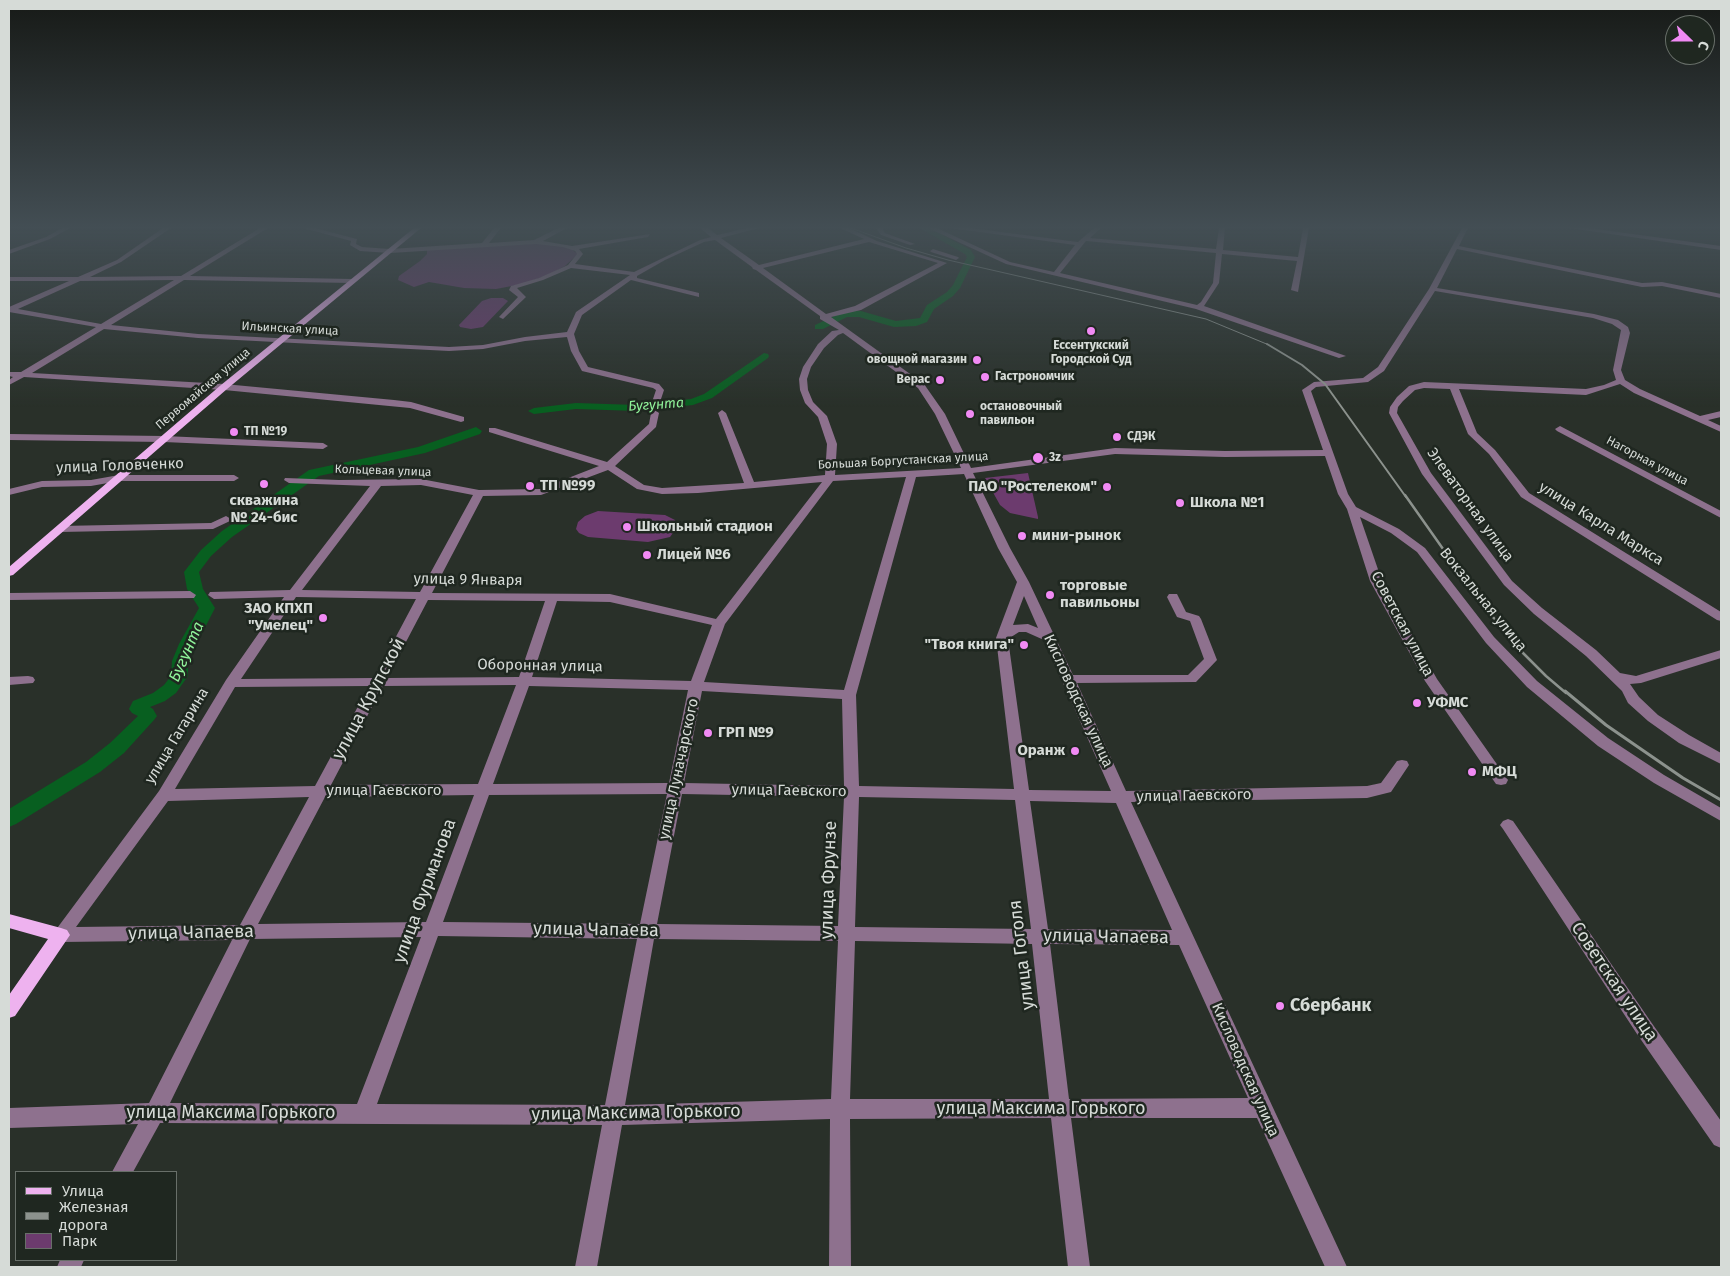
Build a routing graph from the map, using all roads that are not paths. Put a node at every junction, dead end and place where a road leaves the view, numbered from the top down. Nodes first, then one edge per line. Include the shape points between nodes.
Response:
1 (57, 288) edge
2 (165, 288) edge
3 (345, 288) edge
4 (514, 288) edge
5 (615, 288) edge
6 (667, 288) edge
7 (782, 288) edge
8 (897, 288) edge
9 (1114, 288) edge
10 (1213, 288) edge
11 (1679, 288) edge
12 (1433, 289) joint
13 (696, 295) dead end
14 (1721, 296) edge
15 (1198, 307) junction
16 (9, 309) edge
17 (503, 316) dead end
18 (823, 317) junction
19 (101, 326) junction
20 (843, 331) junction
21 (570, 334) junction
22 (282, 338) junction
23 (1342, 356) dead end
24 (9, 374) edge
25 (22, 376) junction
26 (1621, 381) junction
27 (9, 384) edge
28 (224, 387) junction
29 (1454, 387) junction
30 (657, 399) dead end
31 (656, 413) dead end
32 (722, 413) dead end
33 (1721, 414) edge
34 (461, 419) dead end
35 (1699, 419) junction
36 (1560, 429) dead end
37 (1721, 429) edge
38 (492, 430) dead end
39 (9, 436) edge
40 (164, 439) junction
41 (323, 446) dead end
42 (1327, 453) junction
43 (609, 466) junction
44 (969, 472) junction
45 (912, 473) junction
46 (119, 478) junction
47 (234, 478) dead end
48 (830, 478) junction
49 (289, 480) dead end
50 (378, 482) junction
51 (750, 485) junction
52 (9, 492) edge
53 (479, 493) junction
54 (1352, 509) junction
55 (1721, 515) edge
56 (226, 519) dead end
57 (60, 529) junction
58 (9, 573) edge
59 (1023, 582) junction
60 (293, 593) junction
61 (214, 594) dead end
62 (190, 595) dead end
63 (424, 596) junction
64 (552, 597) junction
65 (1173, 597) dead end
66 (9, 598) edge
67 (1721, 617) edge
68 (719, 623) junction
69 (1048, 636) junction
70 (1002, 638) junction
71 (1721, 654) edge
72 (1067, 679) junction
73 (28, 680) dead end
74 (9, 681) edge
75 (524, 681) junction
76 (378, 682) junction
77 (231, 684) junction
78 (1632, 685) junction
79 (696, 686) junction
80 (849, 695) junction
81 (1721, 759) edge
82 (1402, 765) dead end
83 (1500, 780) dead end
84 (675, 788) junction
85 (484, 790) junction
86 (320, 791) junction
87 (852, 792) junction
88 (1021, 794) junction
89 (164, 795) junction
90 (1120, 797) junction
91 (1721, 815) edge
92 (1508, 824) dead end
93 (9, 921) edge
94 (433, 929) junction
95 (647, 930) junction
96 (245, 932) junction
97 (846, 935) junction
98 (61, 936) junction
99 (1040, 936) junction
100 (1185, 938) junction
101 (9, 1010) edge
102 (1263, 1108) junction
103 (840, 1109) junction
104 (1060, 1109) junction
105 (364, 1112) junction
106 (155, 1113) junction
107 (614, 1115) junction
108 (9, 1118) edge
109 (1721, 1138) edge
110 (123, 1171) edge
111 (586, 1267) edge
112 (840, 1267) edge
113 (1079, 1267) edge
114 (1336, 1267) edge

1 - 16 street
2 - 19 street
3 - 22 main road, Первомайская улица
4 - 17 street via 522,297
5 - 21 street via 579,314
6 - 13 street
7 - 18 street, Кисловодская улица
8 - 18 street via 858,308
9 - 15 street
10 - 15 street
11 - 14 street
12 - 26 street via 1616,322 1626,333 1617,370
12 - 42 street via 1376,373 1357,382 1314,385 1306,390
15 - 23 street
16 - 19 street, Ильинская улица
18 - 20 street, Кисловодская улица
19 - 22 street, Ильинская улица via 198,336
19 - 25 street
20 - 44 street, Кисловодская улица via 921,386 940,414
20 - 48 street via 834,333 820,346 803,380 809,403 822,416 832,444
21 - 22 street, Ильинская улица via 483,348 449,349
21 - 30 street via 585,369 656,386 660,390
22 - 28 main road, Первомайская улица
24 - 25 street
25 - 27 street
25 - 28 street
26 - 29 street, Элеваторная улица via 1586,392
26 - 35 street
28 - 34 street via 403,404
28 - 40 main road, Первомайская улица
29 - 67 street, улица Карла Маркса via 1473,434 1492,452 1525,495
29 - 78 street, Элеваторная улица via 1424,385 1412,388 1394,407 1393,413 1427,474 1508,583 1615,677
31 - 43 street, Кольцевая улица via 653,425
32 - 51 street
33 - 35 street
35 - 37 street
36 - 55 street, Нагорная улица
38 - 43 street, Большая Боргустанская улица
39 - 40 street, Кольцевая улица
40 - 41 street, Кольцевая улица
40 - 46 main road, Первомайская улица
42 - 44 street, Большая Боргустанская улица via 1114,451
42 - 54 street
43 - 51 street, Большая Боргустанская улица via 641,487 662,491
43 - 53 street, Кольцевая улица via 541,492
44 - 45 street, Большая Боргустанская улица
44 - 59 street, Кисловодская улица
45 - 48 street, Большая Боргустанская улица
45 - 80 street, улица Фрунзе
46 - 47 street, улица Головченко
46 - 52 street, улица Головченко via 91,483 42,484
46 - 57 main road, Первомайская улица
48 - 51 street, Большая Боргустанская улица
48 - 68 street, улица Луначарского
49 - 50 street, Кольцевая улица
50 - 53 street, Кольцевая улица via 421,482
50 - 60 street, улица Гагарина
53 - 63 street, улица Крупской
54 - 83 street, Советская улица via 1384,596 1432,681
54 - 91 street, Вокзальная улица via 1395,531 1421,550 1490,640 1532,684 1632,761
56 - 57 street via 213,526
57 - 58 main road, Первомайская улица
59 - 69 street, Кисловодская улица
59 - 70 street, улица Гоголя
60 - 61 street, улица 9 Января
60 - 63 street, улица 9 Января
60 - 77 street, улица Гагарина
62 - 66 street
63 - 64 street, улица 9 Января
63 - 76 street, улица Крупской
64 - 68 street, улица 9 Января via 610,598
64 - 75 street, улица Фурманова
65 - 72 street via 1181,614 1195,619 1211,660 1191,678
68 - 79 street, улица Луначарского
69 - 70 street via 1028,628 1016,628
69 - 72 street, Кисловодская улица
70 - 88 street, улица Гоголя
71 - 78 street
72 - 90 street, Кисловодская улица
73 - 74 street
75 - 76 street, Оборонная улица
75 - 79 street, Оборонная улица
75 - 85 street, улица Фурманова
76 - 77 street, Оборонная улица
76 - 86 street, улица Крупской
77 - 89 street, улица Гагарина
78 - 81 street via 1633,700 1653,718
79 - 80 street, Оборонная улица
79 - 84 street, улица Луначарского
80 - 87 street, улица Фрунзе
82 - 90 street, улица Гаевского via 1386,788 1367,792
84 - 85 street, улица Гаевского
84 - 87 street, улица Гаевского
84 - 95 street, улица Луначарского
85 - 86 street, улица Гаевского
85 - 94 street, улица Фурманова
86 - 89 street, улица Гаевского
86 - 96 street, улица Крупской
87 - 88 street, улица Гаевского
87 - 97 street, улица Фрунзе
88 - 90 street, улица Гаевского
88 - 99 street, улица Гоголя
89 - 98 street, улица Гагарина
90 - 100 street, Кисловодская улица
92 - 109 street, Советская улица
93 - 98 main road, улица Чапаева
94 - 95 street, улица Чапаева
94 - 96 street, улица Чапаева
94 - 105 street, улица Фурманова
95 - 97 street, улица Чапаева
95 - 107 street, улица Луначарского
96 - 98 street, улица Чапаева
96 - 106 street, улица Крупской
97 - 99 street, улица Чапаева
97 - 103 street, улица Фрунзе
98 - 101 main road, улица Гагарина
99 - 100 street, улица Чапаева
99 - 104 street, улица Гоголя
100 - 102 street, Кисловодская улица
102 - 104 street, улица Максима Горького
102 - 114 street, Кисловодская улица
103 - 104 street, улица Максима Горького
103 - 107 street, улица Максима Горького
103 - 112 street, улица Фрунзе
104 - 113 street, улица Гоголя
105 - 106 street, улица Максима Горького
105 - 107 street, улица Максима Горького
106 - 108 street, улица Максима Горького
106 - 110 street, улица Крупской
107 - 111 street, улица Луначарского

